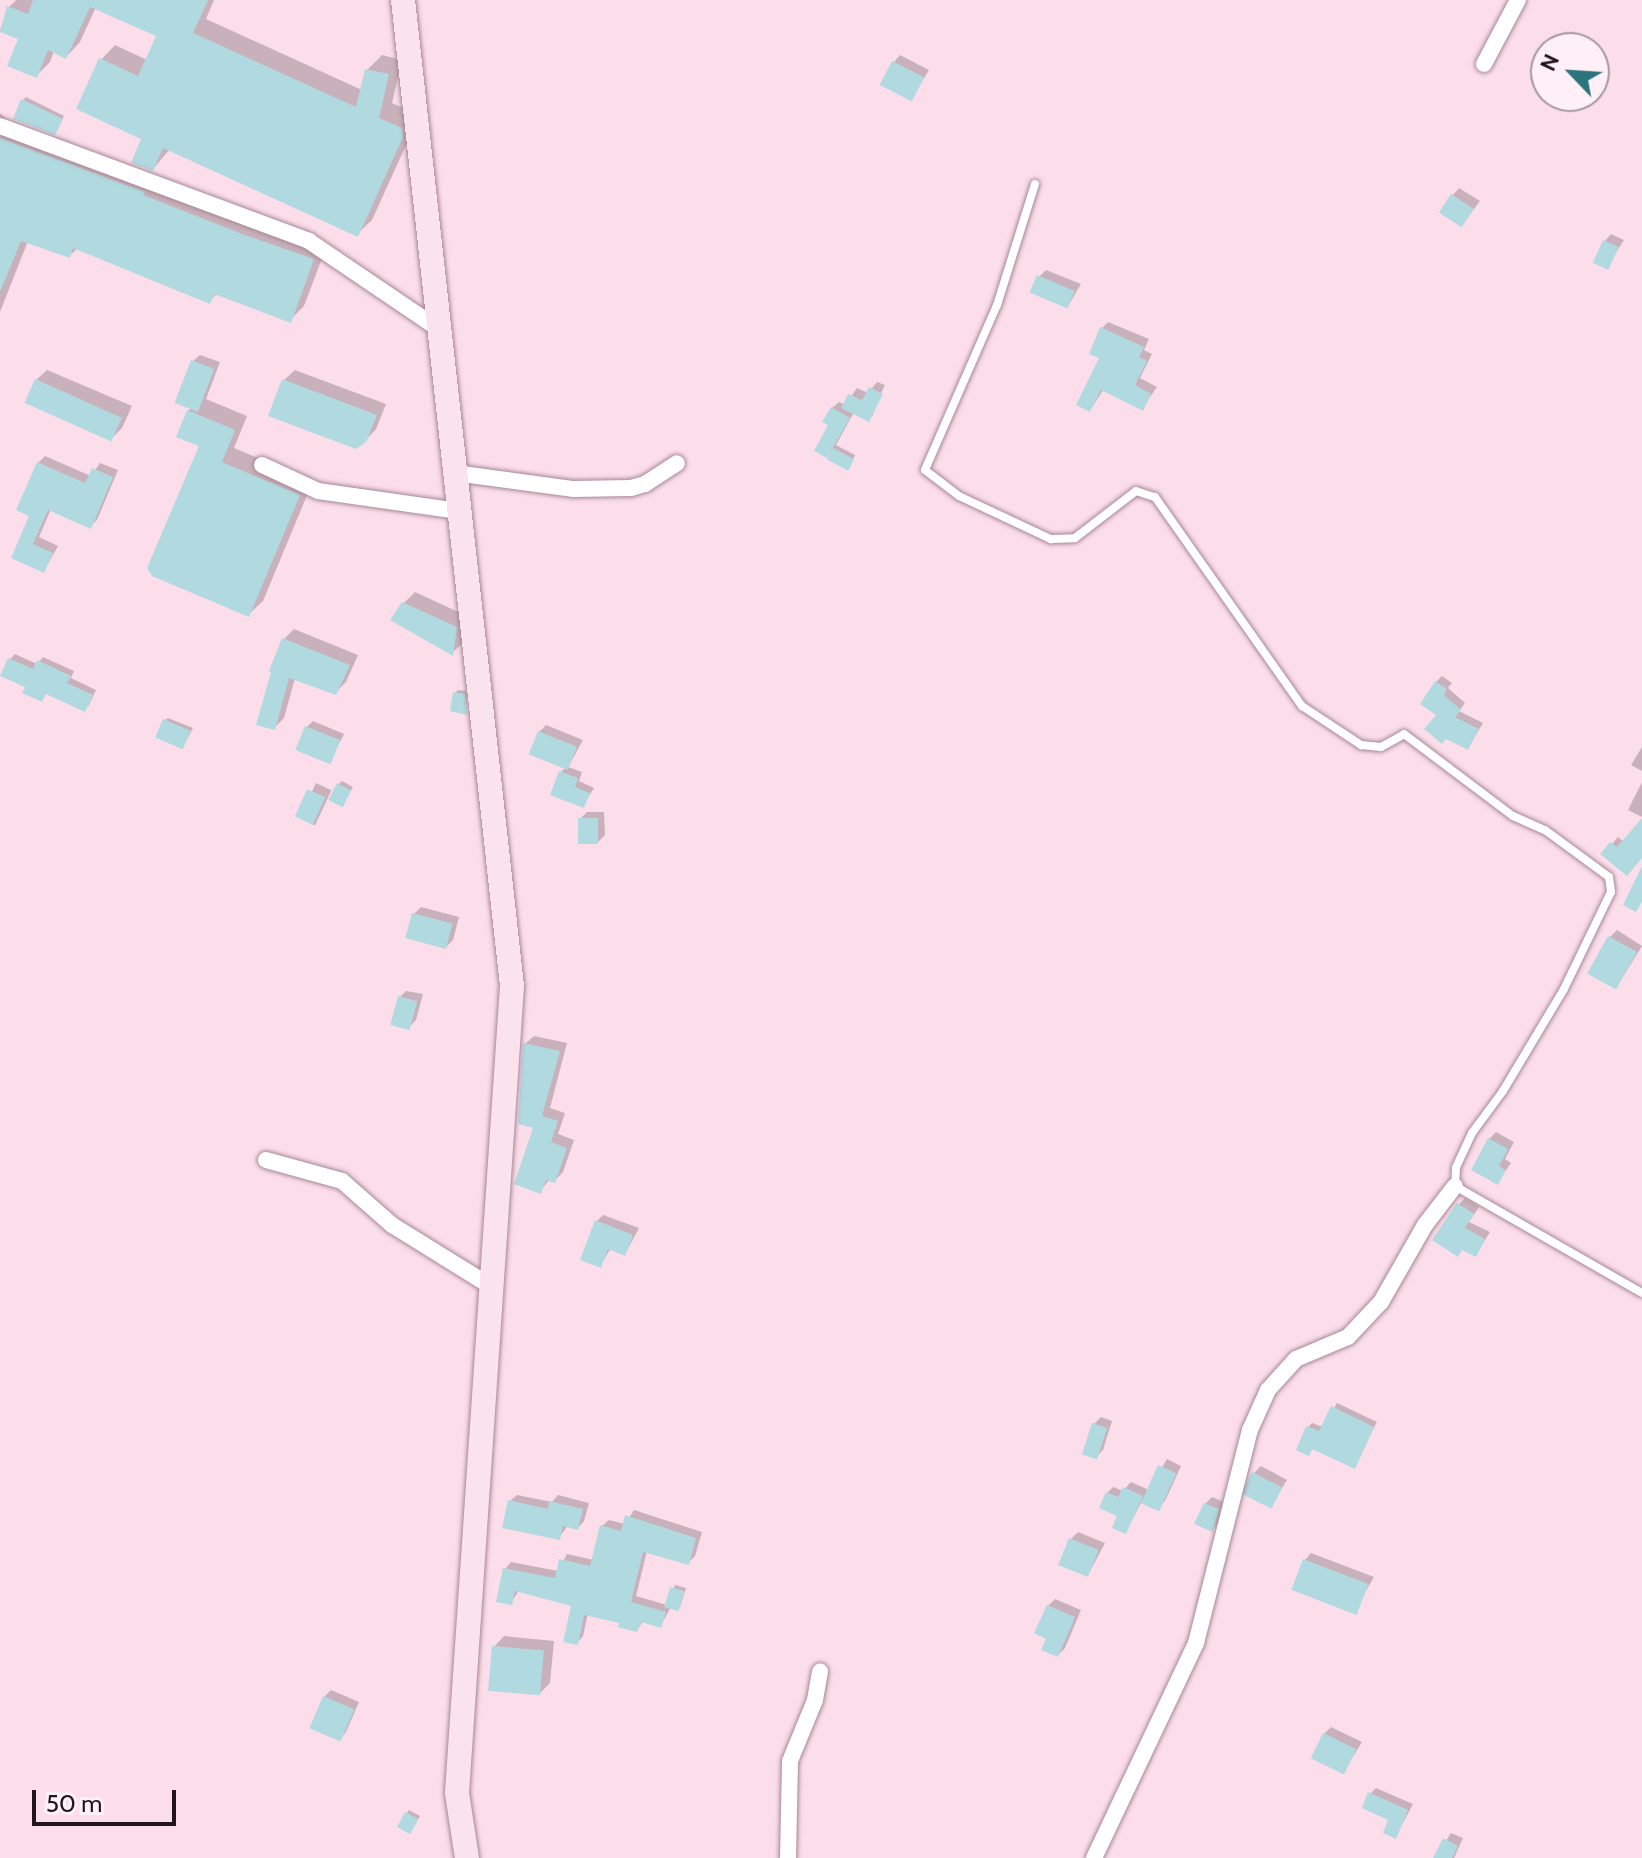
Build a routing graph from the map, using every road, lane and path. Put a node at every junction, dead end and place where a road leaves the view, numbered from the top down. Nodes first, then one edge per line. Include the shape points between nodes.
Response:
1 (403, 0) edge
2 (1518, 0) edge
3 (1484, 64) dead end
4 (0, 126) edge
5 (1035, 184) dead end
6 (439, 329) junction
7 (677, 463) dead end
8 (262, 465) dead end
9 (455, 473) junction
10 (459, 511) junction
11 (266, 1160) dead end
12 (1455, 1186) junction
13 (492, 1287) junction
14 (1642, 1293) edge
15 (820, 1671) dead end
16 (467, 1858) edge
17 (788, 1858) edge
18 (1094, 1858) edge

1 - 6 main road
2 - 3 street
4 - 6 street via 309,241
5 - 12 lane via 997,305 925,470 959,496 1051,539 1075,538 1136,491 1155,497 1302,706 1361,745 1381,747 1404,734 1513,816 1545,830 1609,877 1611,892 1564,989 1472,1133 1456,1168
6 - 9 main road
7 - 9 street via 631,488 574,489
8 - 10 street via 318,491
9 - 10 main road
10 - 13 main road via 512,986
11 - 13 street via 342,1181 392,1225
12 - 14 lane
12 - 18 street via 1425,1225 1381,1302 1348,1337 1296,1359 1268,1390 1250,1430 1196,1643
13 - 16 main road via 457,1793
15 - 17 street via 815,1700 790,1761

